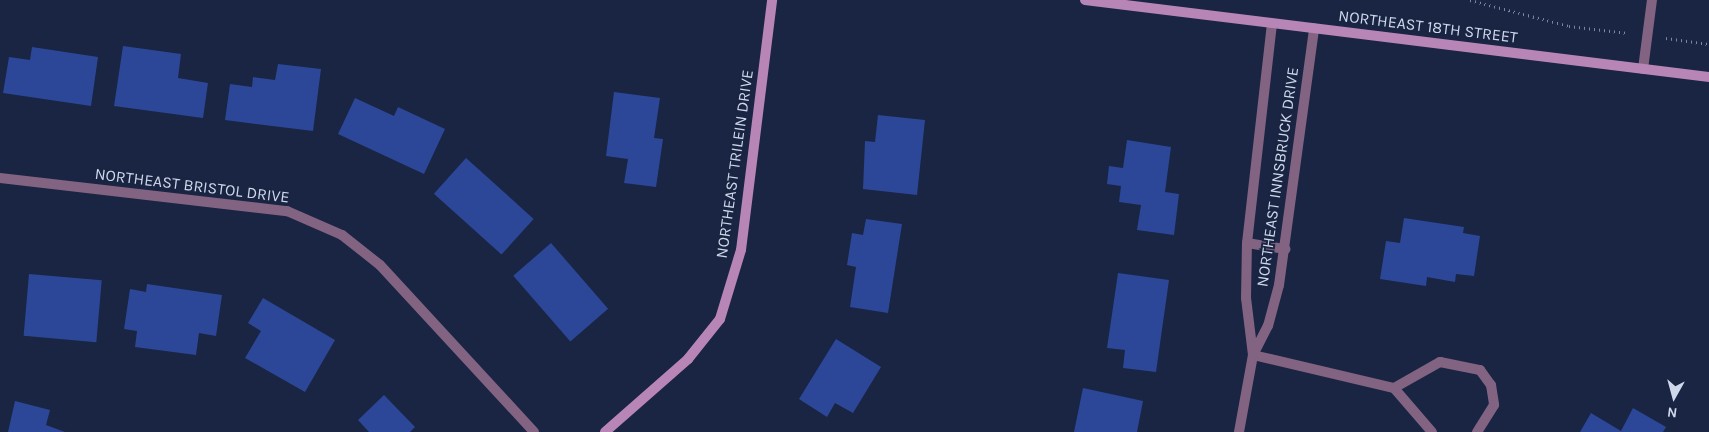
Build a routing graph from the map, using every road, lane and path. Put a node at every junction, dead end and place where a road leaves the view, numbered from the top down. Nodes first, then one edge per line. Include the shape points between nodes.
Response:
1 (772, 0) edge
2 (1085, 0) edge
3 (1470, 0) edge
4 (1652, 0) edge
5 (1272, 23) junction
6 (1314, 28) junction
7 (1648, 35) junction
8 (1709, 44) edge
9 (1644, 69) junction
10 (1709, 77) edge
11 (0, 178) edge
12 (1247, 243) junction
13 (1286, 249) junction
14 (1253, 355) junction
15 (1394, 388) junction
16 (534, 432) edge
17 (605, 432) edge
18 (1239, 432) edge
19 (1432, 432) edge
20 (1477, 432) edge

1 - 17 main road, NORTHEAST TRILEIN DRIVE via 741,250 720,319 688,359
2 - 5 main road, NORTHEAST 18TH STREET
3 - 7 path via 1569,26
4 - 7 street
5 - 6 main road, NORTHEAST 18TH STREET
5 - 12 street, NORTHEAST INNSBRUCK DRIVE
6 - 9 main road, NORTHEAST 18TH STREET
6 - 13 street, NORTHEAST INNSBRUCK DRIVE
7 - 8 path
7 - 9 street
9 - 10 main road, NORTHEAST 18TH STREET
11 - 16 street, NORTHEAST BRISTOL DRIVE via 287,211 342,235 380,265
12 - 13 street
12 - 14 street, NORTHEAST INNSBRUCK DRIVE via 1246,298
13 - 14 street, NORTHEAST INNSBRUCK DRIVE via 1268,326
14 - 15 street
14 - 18 street, NORTHEAST INNSBRUCK DRIVE
15 - 19 street
15 - 20 street via 1440,362 1480,370 1491,385 1494,405

